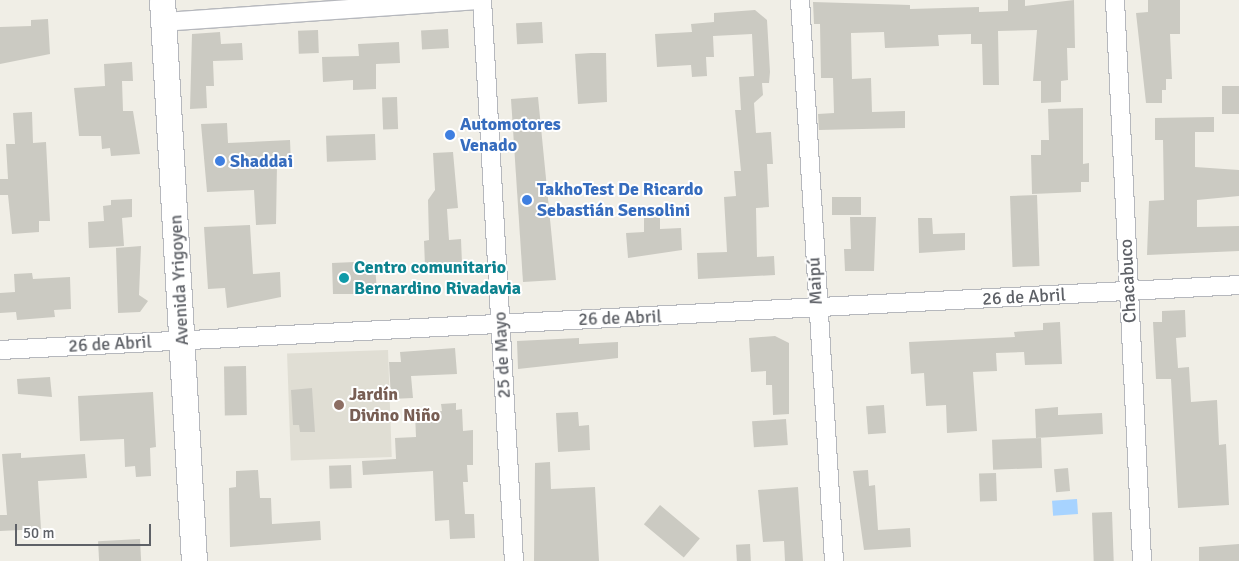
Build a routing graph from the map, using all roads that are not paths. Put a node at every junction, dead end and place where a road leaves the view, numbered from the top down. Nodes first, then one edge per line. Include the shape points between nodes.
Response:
1 (481, 0) edge
2 (800, 0) edge
3 (1115, 0) edge
4 (162, 11) edge
5 (1239, 285) edge
6 (1128, 291) junction
7 (816, 310) junction
8 (500, 323) junction
9 (183, 340) junction
10 (0, 350) edge
11 (194, 561) edge
12 (514, 561) edge
13 (834, 561) edge
14 (1142, 561) edge

1 - 4 street
1 - 8 street, 25 de Mayo
2 - 7 street, Maipú
3 - 6 street, Chacabuco
4 - 9 main road, Avenida Yrigoyen
5 - 6 street, 26 de Abril
6 - 7 street, 26 de Abril
6 - 14 street, Chacabuco
7 - 8 street, 26 de Abril
7 - 13 street, Maipú
8 - 9 street, 26 de Abril
8 - 12 street, 25 de Mayo
9 - 10 street, 26 de Abril
9 - 11 main road, Avenida Yrigoyen

